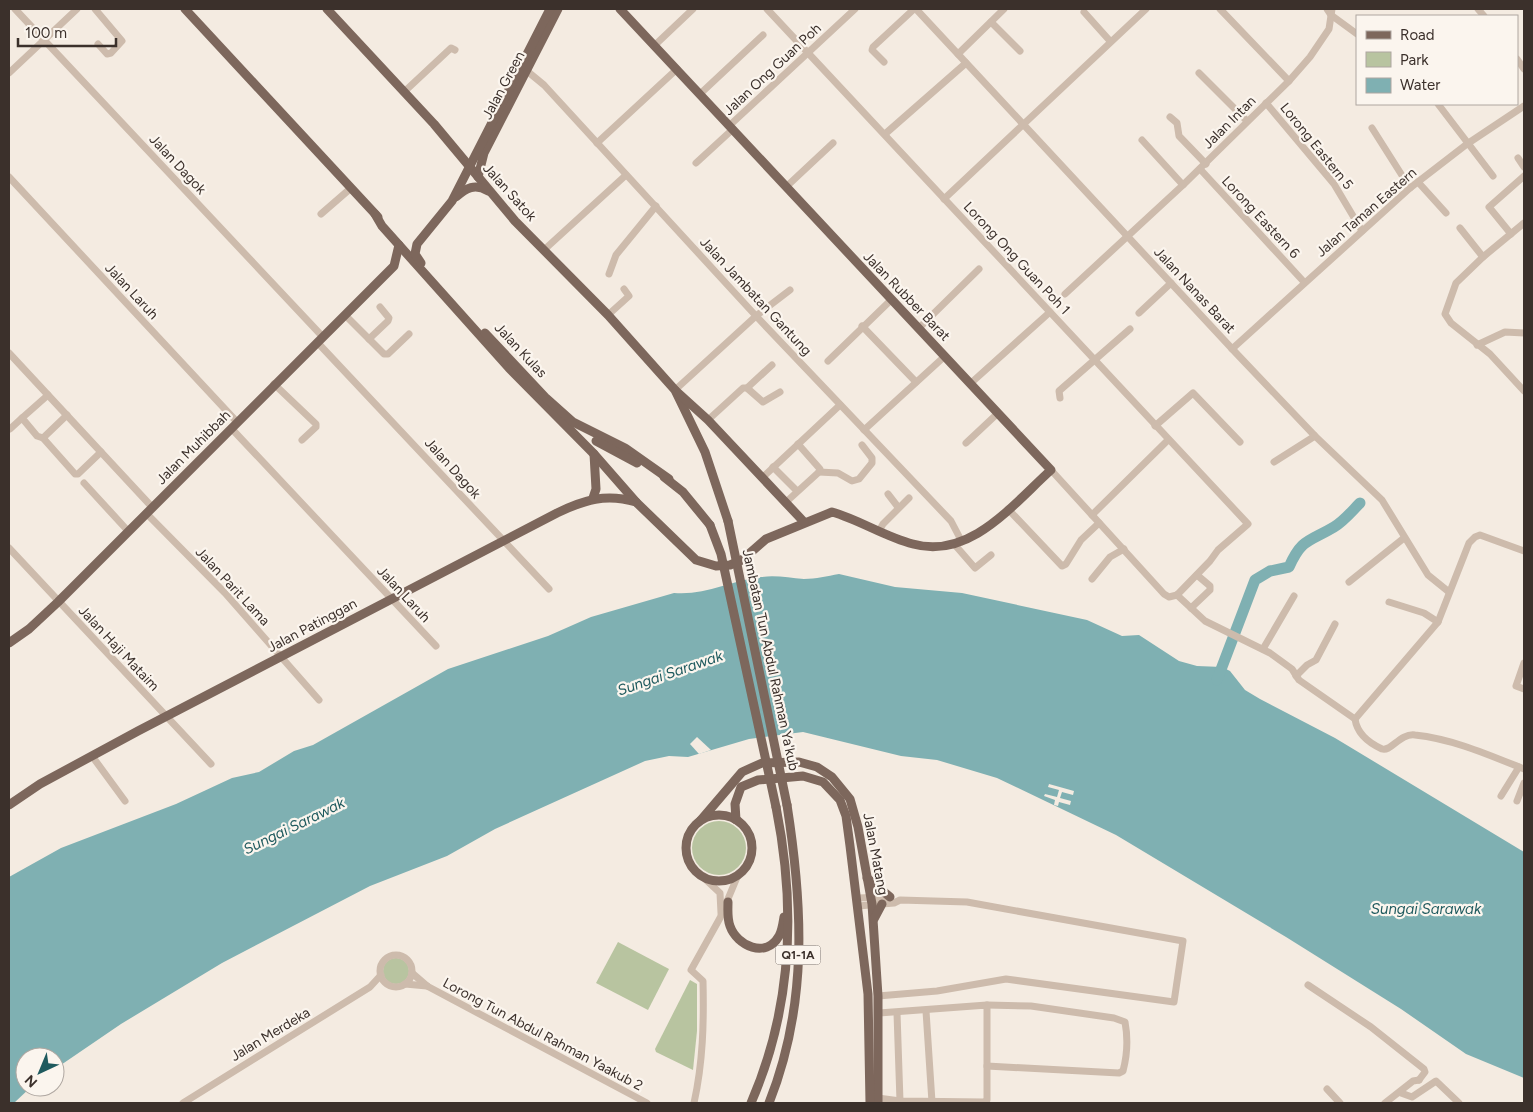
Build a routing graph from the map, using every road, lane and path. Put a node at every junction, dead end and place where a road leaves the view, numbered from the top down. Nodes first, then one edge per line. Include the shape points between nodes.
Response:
1 (15, 9) edge
2 (77, 9) edge
3 (95, 9) edge
4 (186, 9) edge
5 (327, 9) edge
6 (550, 9) edge
7 (558, 9) edge
8 (622, 9) edge
9 (692, 9) edge
10 (768, 9) edge
11 (855, 9) edge
12 (915, 9) edge
13 (1004, 9) edge
14 (1220, 9) edge
15 (1143, 10) edge
16 (1330, 11) edge
17 (1084, 12) dead end
18 (991, 22) junction
19 (1356, 33) edge
20 (763, 34) dead end
21 (44, 40) junction
22 (1110, 41) junction
23 (98, 44) dead end
24 (655, 45) junction
25 (455, 50) dead end
26 (1020, 51) dead end
27 (808, 52) junction
28 (958, 54) junction
29 (884, 62) dead end
30 (966, 63) junction
31 (677, 68) junction
32 (527, 71) junction
33 (9, 73) edge
34 (1199, 73) dead end
35 (1289, 81) junction
36 (404, 92) junction
37 (700, 94) junction
38 (1266, 103) junction
39 (1439, 105) edge
40 (1524, 106) edge
41 (1170, 117) dead end
42 (1247, 121) junction
43 (1023, 125) junction
44 (731, 128) junction
45 (1372, 128) dead end
46 (885, 134) junction
47 (1142, 140) dead end
48 (597, 143) junction
49 (833, 143) dead end
50 (1467, 144) junction
51 (1518, 158) dead end
52 (696, 163) dead end
53 (1206, 164) junction
54 (469, 166) junction
55 (1524, 167) edge
56 (1200, 169) junction
57 (626, 175) junction
58 (478, 176) junction
59 (1493, 176) dead end
60 (1524, 176) edge
61 (9, 177) edge
62 (1418, 182) junction
63 (1183, 186) junction
64 (786, 187) junction
65 (351, 188) junction
66 (1410, 188) junction
67 (492, 193) junction
68 (944, 199) junction
69 (452, 201) junction
70 (656, 206) junction
71 (1446, 213) dead end
72 (321, 214) dead end
73 (374, 214) junction
74 (1524, 224) edge
75 (1460, 228) dead end
76 (1362, 231) junction
77 (1511, 234) junction
78 (1128, 236) junction
79 (399, 245) junction
80 (545, 249) junction
81 (1483, 257) junction
82 (418, 264) junction
83 (394, 266) junction
84 (979, 270) dead end
85 (609, 274) dead end
86 (1304, 282) junction
87 (1172, 283) junction
88 (624, 289) dead end
89 (790, 290) dead end
90 (1065, 294) dead end
91 (891, 300) junction
92 (380, 306) dead end
93 (1050, 312) junction
94 (1140, 313) dead end
95 (345, 315) junction
96 (608, 315) junction
97 (756, 316) junction
98 (862, 326) junction
99 (919, 328) junction
100 (1130, 329) dead end
101 (1524, 333) edge
102 (409, 334) dead end
103 (319, 339) junction
104 (369, 339) junction
105 (1477, 344) junction
106 (1232, 349) junction
107 (9, 353) edge
108 (945, 356) junction
109 (1095, 359) junction
110 (828, 361) dead end
111 (772, 365) dead end
112 (916, 382) junction
113 (274, 384) junction
114 (971, 384) junction
115 (747, 388) junction
116 (675, 390) junction
117 (1524, 390) edge
118 (780, 392) dead end
119 (48, 395) junction
120 (1060, 398) dead end
121 (840, 405) junction
122 (998, 413) junction
123 (67, 415) junction
124 (555, 416) junction
125 (22, 418) junction
126 (708, 420) junction
127 (234, 425) junction
128 (1155, 426) junction
129 (10, 429) dead end
130 (864, 430) junction
131 (1314, 436) junction
132 (42, 438) junction
133 (302, 440) dead end
134 (1168, 440) junction
135 (1240, 442) dead end
136 (966, 443) dead end
137 (798, 444) junction
138 (862, 445) dead end
139 (101, 452) junction
140 (594, 454) junction
141 (1274, 462) dead end
142 (773, 467) junction
143 (1051, 470) junction
144 (819, 472) junction
145 (762, 478) junction
146 (669, 479) junction
147 (84, 483) dead end
148 (797, 491) junction
149 (888, 494) dead end
150 (593, 498) junction
151 (909, 498) dead end
152 (636, 502) junction
153 (785, 503) junction
154 (898, 507) junction
155 (1008, 509) junction
156 (149, 510) junction
157 (1092, 515) junction
158 (728, 521) joint
159 (804, 522) junction
160 (1099, 523) junction
161 (710, 525) joint
162 (128, 530) junction
163 (879, 531) junction
164 (1404, 538) junction
165 (504, 542) junction
166 (959, 544) junction
167 (9, 548) edge
168 (1124, 549) junction
169 (1524, 551) edge
170 (991, 555) dead end
171 (1197, 575) junction
172 (1092, 578) dead end
173 (1349, 582) dead end
174 (549, 589) dead end
175 (1449, 592) junction
176 (1176, 595) junction
177 (1294, 596) dead end
178 (392, 599) junction
179 (58, 602) junction
180 (1389, 602) dead end
181 (1191, 608) junction
182 (1438, 622) junction
183 (1335, 624) dead end
184 (9, 643) edge
185 (436, 646) dead end
186 (1263, 649) junction
187 (281, 657) junction
188 (1524, 663) edge
189 (1296, 676) junction
190 (1524, 689) edge
191 (320, 700) dead end
192 (168, 717) junction
193 (1355, 719) junction
194 (92, 756) junction
195 (211, 764) dead end
196 (1522, 768) edge
197 (1524, 783) edge
198 (1501, 796) dead end
199 (1517, 801) dead end
200 (125, 802) dead end
201 (9, 805) edge
202 (701, 820) junction
203 (736, 820) junction
204 (738, 875) junction
205 (704, 878) junction
206 (867, 878) junction
207 (787, 894) junction
208 (890, 897) junction
209 (900, 900) junction
210 (871, 901) junction
211 (728, 902) junction
212 (858, 902) junction
213 (882, 904) junction
214 (720, 918) junction
215 (873, 920) junction
216 (412, 973) junction
217 (381, 974) junction
218 (387, 984) junction
219 (405, 984) junction
220 (1308, 984) dead end
221 (427, 986) junction
222 (370, 987) junction
223 (878, 996) junction
224 (987, 1006) junction
225 (926, 1010) junction
226 (879, 1013) junction
227 (897, 1013) junction
228 (987, 1066) junction
229 (1419, 1080) junction
230 (757, 1090) junction
231 (1327, 1090) dead end
232 (1424, 1090) junction
233 (1401, 1093) junction
234 (900, 1101) junction
235 (875, 1102) edge
236 (932, 1102) edge
237 (183, 1103) edge
238 (647, 1103) edge
239 (694, 1103) edge
240 (746, 1103) edge
241 (752, 1103) edge
242 (769, 1103) edge
243 (1340, 1103) edge
244 (1385, 1103) edge
245 (1459, 1103) edge

1 - 21 street, Jalan Dagok
2 - 21 street
3 - 23 street via 122,41 107,54
4 - 65 main road, Jalan Kulas
5 - 36 main road, Jalan Satok
6 - 54 main road, Jalan Green
7 - 32 main road, Jalan Green
8 - 24 main road, Jalan Rubber Barat
9 - 24 street
10 - 27 street, Lorong Ong Guan Poh 1
11 - 27 street, Jalan Ong Guan Poh
12 - 28 street, Jalan Nanas Barat
12 - 29 street via 873,48
13 - 18 street
14 - 35 street
15 - 22 street
16 - 19 street, Jalan Intan
16 - 35 street, Jalan Intan via 1330,29
17 - 22 street
18 - 26 street
18 - 28 street
20 - 37 street
21 - 33 street
21 - 103 street, Jalan Dagok
22 - 43 street
24 - 31 main road, Jalan Rubber Barat
25 - 36 street via 451,48
27 - 44 street, Jalan Ong Guan Poh
27 - 46 street, Lorong Ong Guan Poh 1
28 - 30 street, Jalan Nanas Barat
30 - 43 street, Jalan Nanas Barat
30 - 46 street
31 - 37 main road, Jalan Rubber Barat
31 - 48 street
32 - 48 street, Jalan Jambatan Gantung
32 - 58 main road, Jalan Green via 484,153
34 - 42 street
35 - 38 street, Jalan Intan
36 - 54 main road, Jalan Satok
37 - 44 main road, Jalan Rubber Barat
38 - 42 street, Jalan Intan
38 - 76 street, Lorong Eastern 5 via 1334,184
39 - 50 street
40 - 50 street, Jalan Taman Eastern
41 - 53 street via 1177,123 1179,136
42 - 53 street, Jalan Intan
43 - 68 street
43 - 78 street, Jalan Nanas Barat
44 - 52 street, Jalan Ong Guan Poh
44 - 64 main road, Jalan Rubber Barat
45 - 66 street
46 - 68 street, Lorong Ong Guan Poh 1
47 - 63 street
48 - 57 street, Jalan Jambatan Gantung
49 - 64 street
50 - 59 street
50 - 62 street, Jalan Taman Eastern
51 - 55 street
53 - 56 street, Jalan Intan
54 - 58 main road, Jalan Satok
54 - 69 main road
56 - 63 street, Jalan Intan
56 - 86 street, Lorong Eastern 6
57 - 70 street, Jalan Jambatan Gantung
57 - 80 street
58 - 67 main road, Jalan Satok
60 - 77 street via 1489,207
61 - 127 street, Jalan Laruh
62 - 66 street, Jalan Taman Eastern
62 - 71 street
63 - 78 street, Jalan Intan
64 - 91 main road, Jalan Rubber Barat
65 - 72 street
65 - 73 main road, Jalan Kulas
66 - 76 street, Jalan Taman Eastern
67 - 69 main road via 473,186
67 - 80 main road, Jalan Satok via 515,221
68 - 93 street, Lorong Ong Guan Poh 1
69 - 82 main road via 417,244
70 - 85 street via 616,255
70 - 97 street, Jalan Jambatan Gantung
73 - 79 main road, Jalan Kulas
73 - 82 main road, Jalan Kulas
74 - 77 street
75 - 81 street
76 - 86 street, Jalan Taman Eastern
77 - 81 street
78 - 87 street, Jalan Nanas Barat
78 - 90 street, Jalan Intan
79 - 82 main road, Jalan Kulas
79 - 83 main road
80 - 96 main road, Jalan Satok
81 - 105 street via 1456,283 1446,314 1451,323
82 - 83 main road
82 - 124 main road, Jalan Kulas
82 - 146 main road, Jalan Kulas via 559,410
83 - 95 main road, Jalan Muhibbah
84 - 99 street
86 - 106 street, Jalan Taman Eastern
87 - 94 street
87 - 106 street, Jalan Nanas Barat
88 - 96 street via 629,296
89 - 97 street
91 - 98 street
91 - 99 main road, Jalan Rubber Barat
92 - 104 street via 388,321
93 - 109 street, Lorong Ong Guan Poh 1
93 - 114 street
95 - 103 main road, Jalan Muhibbah
95 - 104 street
96 - 116 main road, Jalan Satok
97 - 116 street
97 - 121 street, Jalan Jambatan Gantung
98 - 110 street
98 - 112 street
99 - 108 main road, Jalan Rubber Barat
100 - 109 street
101 - 105 street via 1505,332
102 - 104 street via 388,354
103 - 113 main road, Jalan Muhibbah
103 - 165 street, Jalan Dagok
105 - 117 street
106 - 131 street, Jalan Nanas Barat
107 - 119 street, Jalan Parit Lama
108 - 112 street
108 - 114 main road, Jalan Rubber Barat
109 - 120 street via 1059,391
109 - 128 street, Lorong Ong Guan Poh 1
111 - 115 street
112 - 130 street
113 - 127 main road, Jalan Muhibbah
113 - 133 street via 316,424
114 - 122 main road, Jalan Rubber Barat
115 - 118 street via 763,402
115 - 126 street via 743,388
116 - 126 main road, Jalan Satok
116 - 158 main road, Jalan Satok via 705,452
119 - 123 street, Jalan Parit Lama
119 - 125 street
121 - 130 street, Jalan Jambatan Gantung
121 - 137 street
122 - 136 street
122 - 143 main road, Jalan Rubber Barat
123 - 132 street
123 - 139 street, Jalan Parit Lama
124 - 140 main road, Jalan Kulas
124 - 146 main road, Jalan Kulas
125 - 129 street
125 - 132 street
126 - 145 main road, Jalan Satok
127 - 156 main road, Jalan Muhibbah
127 - 178 street, Jalan Laruh
128 - 134 street, Lorong Ong Guan Poh 1
128 - 135 street via 1193,394
130 - 166 street, Jalan Jambatan Gantung via 951,521
131 - 141 street
131 - 164 street, Jalan Nanas Barat via 1382,500
132 - 139 street via 75,474
134 - 157 street
134 - 171 street, Lorong Ong Guan Poh 1 via 1248,524 1218,550
137 - 142 street
137 - 144 street via 820,469
138 - 144 street via 872,458 872,464 858,479 852,482 838,473
139 - 156 street, Jalan Parit Lama
140 - 150 main road via 596,489
140 - 152 main road, Jalan Kulas
142 - 145 street
142 - 148 street
143 - 155 main road
143 - 157 street, Jalan Rubber Barat
144 - 148 street
145 - 153 main road, Jalan Satok
146 - 161 main road, Jalan Kulas
147 - 162 street
148 - 153 street
149 - 154 street
150 - 152 main road, Jalan Patinggan via 624,498
150 - 165 main road, Jalan Patinggan via 557,512
151 - 154 street
152 - 159 main road, Jalan Kulas via 696,560 716,566 742,560 766,538
153 - 159 main road, Jalan Satok
154 - 163 street
155 - 160 street via 1062,566 1084,536
155 - 166 main road
156 - 162 main road, Jalan Muhibbah
156 - 187 street, Jalan Parit Lama
157 - 160 street, Jalan Rubber Barat
158 - 242 main road, Jambatan Tun Abdul Rahman Ya'kub / Q1-1A, bridge via 786,805 799,896 796,996 791,1033
159 - 163 main road, Jalan Kulas via 832,512
160 - 168 street, Jalan Rubber Barat
161 - 207 main road, Jambatan Tun Abdul Rahman Ya'kub, bridge via 721,554 776,807 784,846
162 - 179 main road, Jalan Muhibbah
163 - 166 main road, Jalan Kulas via 925,547
164 - 173 street
164 - 175 street, Jalan Nanas Barat via 1428,575
165 - 174 street, Jalan Dagok
165 - 178 main road, Jalan Patinggan
166 - 170 street, Jalan Jambatan Gantung via 975,568
167 - 179 street, Jalan Haji Mataim
168 - 172 street via 1110,557
168 - 176 street, Jalan Rubber Barat via 1164,594
169 - 175 street via 1480,535 1474,537
171 - 176 street
171 - 181 street via 1210,586 1210,590
175 - 182 street
176 - 181 street, Jalan Rubber Barat
177 - 186 street
178 - 185 street, Jalan Laruh
178 - 187 main road, Jalan Patinggan
179 - 184 main road, Jalan Muhibbah
179 - 192 street, Jalan Haji Mataim
180 - 182 street via 1424,613
181 - 186 street, Jalan Rubber Barat via 1205,621
182 - 193 street
183 - 189 street via 1316,660
186 - 189 street, Jalan Rubber Barat via 1292,669
187 - 191 street, Jalan Parit Lama
187 - 192 main road, Jalan Patinggan
188 - 190 street via 1516,686
189 - 193 street, Jalan Rubber Barat
192 - 194 main road, Jalan Patinggan
192 - 195 street, Jalan Haji Mataim
193 - 196 street via 1360,733 1382,749 1388,749 1401,737 1414,734 1453,741
194 - 200 street
194 - 201 main road, Jalan Patinggan
196 - 198 street
197 - 199 street
202 - 203 main road via 718,815
202 - 205 main road via 689,834 686,846 690,863
202 - 206 main road, Jalan Matang via 734,780 752,767 789,761 817,767 832,776 850,799
203 - 204 main road via 746,829 752,847 750,859
203 - 212 main road, Jalan Matang via 734,804 741,787 758,780 793,776 822,782 840,800 846,816
204 - 205 main road via 721,881
204 - 211 street
205 - 214 street via 720,894
206 - 208 main road
206 - 210 main road, Jalan Matang
207 - 211 main road via 779,937 766,948 756,949 740,942 730,926
207 - 230 main road via 787,962 782,1001
208 - 209 street
208 - 210 street
209 - 213 street
209 - 223 street via 967,902 1183,941 1176,999 1170,1002 1006,979 937,991
210 - 212 street
210 - 213 street
210 - 215 main road, Jalan Matang
211 - 214 street
212 - 235 main road, Jalan Matang
213 - 215 main road
214 - 239 street via 692,970 703,981 704,1027
215 - 223 main road, Jalan Matang
216 - 217 street via 410,962 398,955 384,961
216 - 219 street
216 - 221 street
217 - 218 street
217 - 222 street
218 - 219 street
218 - 222 street
219 - 221 street
220 - 229 street via 1371,1027 1424,1069
221 - 238 street, Lorong Tun Abdul Rahman Yaakub 2
222 - 237 street, Jalan Merdeka
223 - 226 main road, Jalan Matang
224 - 225 street
224 - 228 street
224 - 228 street via 1031,1006 1114,1018 1125,1022 1127,1032 1125,1063 1123,1071 1119,1072
225 - 227 street
225 - 236 street
226 - 227 street
226 - 235 main road, Jalan Matang
227 - 234 street
228 - 236 street via 987,1100 984,1102
229 - 232 street
229 - 233 street via 1413,1081
230 - 240 street
230 - 241 main road
231 - 243 street
232 - 233 street via 1412,1097
232 - 245 street via 1436,1081
233 - 244 street
234 - 235 street
234 - 236 street

